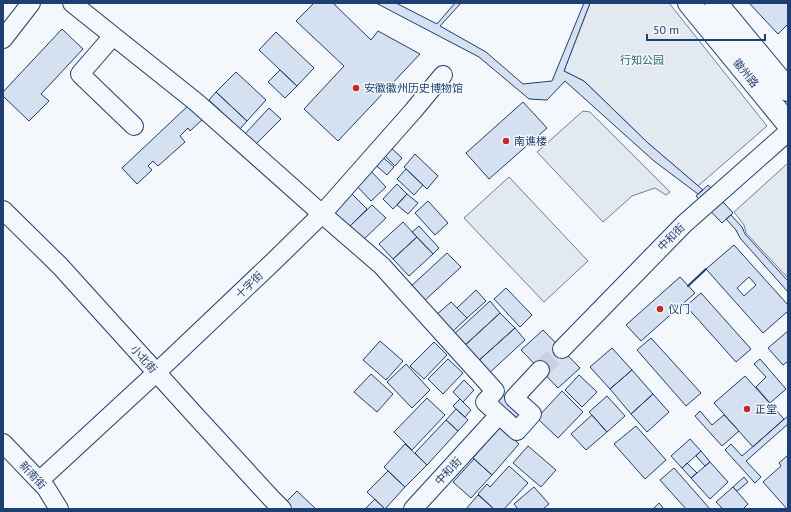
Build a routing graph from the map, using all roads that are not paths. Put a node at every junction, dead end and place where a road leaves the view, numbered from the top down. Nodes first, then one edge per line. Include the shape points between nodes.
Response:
1 (31, 3) edge
2 (72, 3) edge
3 (689, 3) edge
4 (723, 5) edge
5 (113, 36) junction
6 (3, 39) edge
7 (443, 75) dead end
8 (788, 90) edge
9 (788, 124) edge
10 (134, 126) dead end
11 (788, 132) edge
12 (3, 210) edge
13 (322, 214) junction
14 (562, 349) tunnel mouth
15 (540, 370) tunnel mouth
16 (156, 373) junction
17 (499, 415) junction
18 (3, 443) edge
19 (39, 481) junction
20 (59, 509) edge
21 (282, 509) edge
22 (413, 509) edge

1 - 6 street
2 - 5 street
3 - 9 main road, 徽州路
4 - 8 main road, 徽州路
5 - 10 street via 80,74
5 - 13 street via 196,102
7 - 13 street, 十字街
11 - 14 street, 中和街 via 684,224
12 - 16 street, 小北街 via 60,266
13 - 16 street, 十字街
13 - 17 street via 382,266 495,391 485,402
15 - 17 street via 514,398 532,414 524,424 517,431
16 - 19 street, 十字街
16 - 21 street, 小北街
17 - 22 street, 中和街
18 - 19 street, 新南街
19 - 20 street, 新南街

